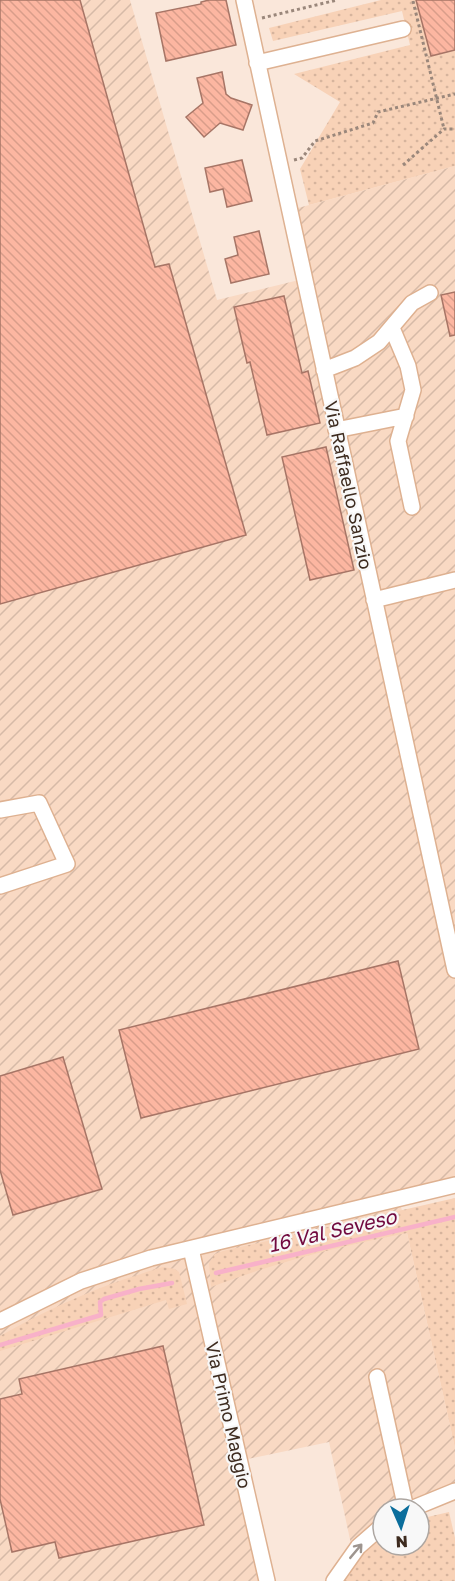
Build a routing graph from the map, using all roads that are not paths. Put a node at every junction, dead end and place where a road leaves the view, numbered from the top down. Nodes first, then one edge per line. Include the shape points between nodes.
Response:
1 (244, 0) edge
2 (403, 29) dead end
3 (258, 63) junction
4 (430, 293) dead end
5 (392, 328) junction
6 (324, 370) junction
7 (406, 416) junction
8 (336, 430) junction
9 (412, 507) dead end
10 (455, 580) edge
11 (374, 600) junction
12 (0, 810) edge
13 (0, 886) edge
14 (455, 970) edge
15 (455, 1185) edge
16 (191, 1249) junction
17 (0, 1321) edge
18 (377, 1377) dead end
19 (455, 1491) edge
20 (406, 1497) edge
21 (431, 1500) edge
22 (371, 1536) edge
23 (267, 1581) edge
24 (334, 1581) edge

1 - 3 street, Via Raffaello Sanzio
2 - 3 street
3 - 6 street, Via Raffaello Sanzio
4 - 5 street via 412,303
5 - 6 street via 355,358
5 - 7 street via 413,390
6 - 8 street, Via Raffaello Sanzio
7 - 8 street
7 - 9 street via 398,441
8 - 11 street, Via Raffaello Sanzio
10 - 11 street
11 - 14 street, Via Raffaello Sanzio
12 - 13 street via 39,802 67,864
15 - 16 street
16 - 17 street via 81,1281
16 - 23 street, Via Primo Maggio
18 - 20 street
19 - 21 street
24 -> 22 street

